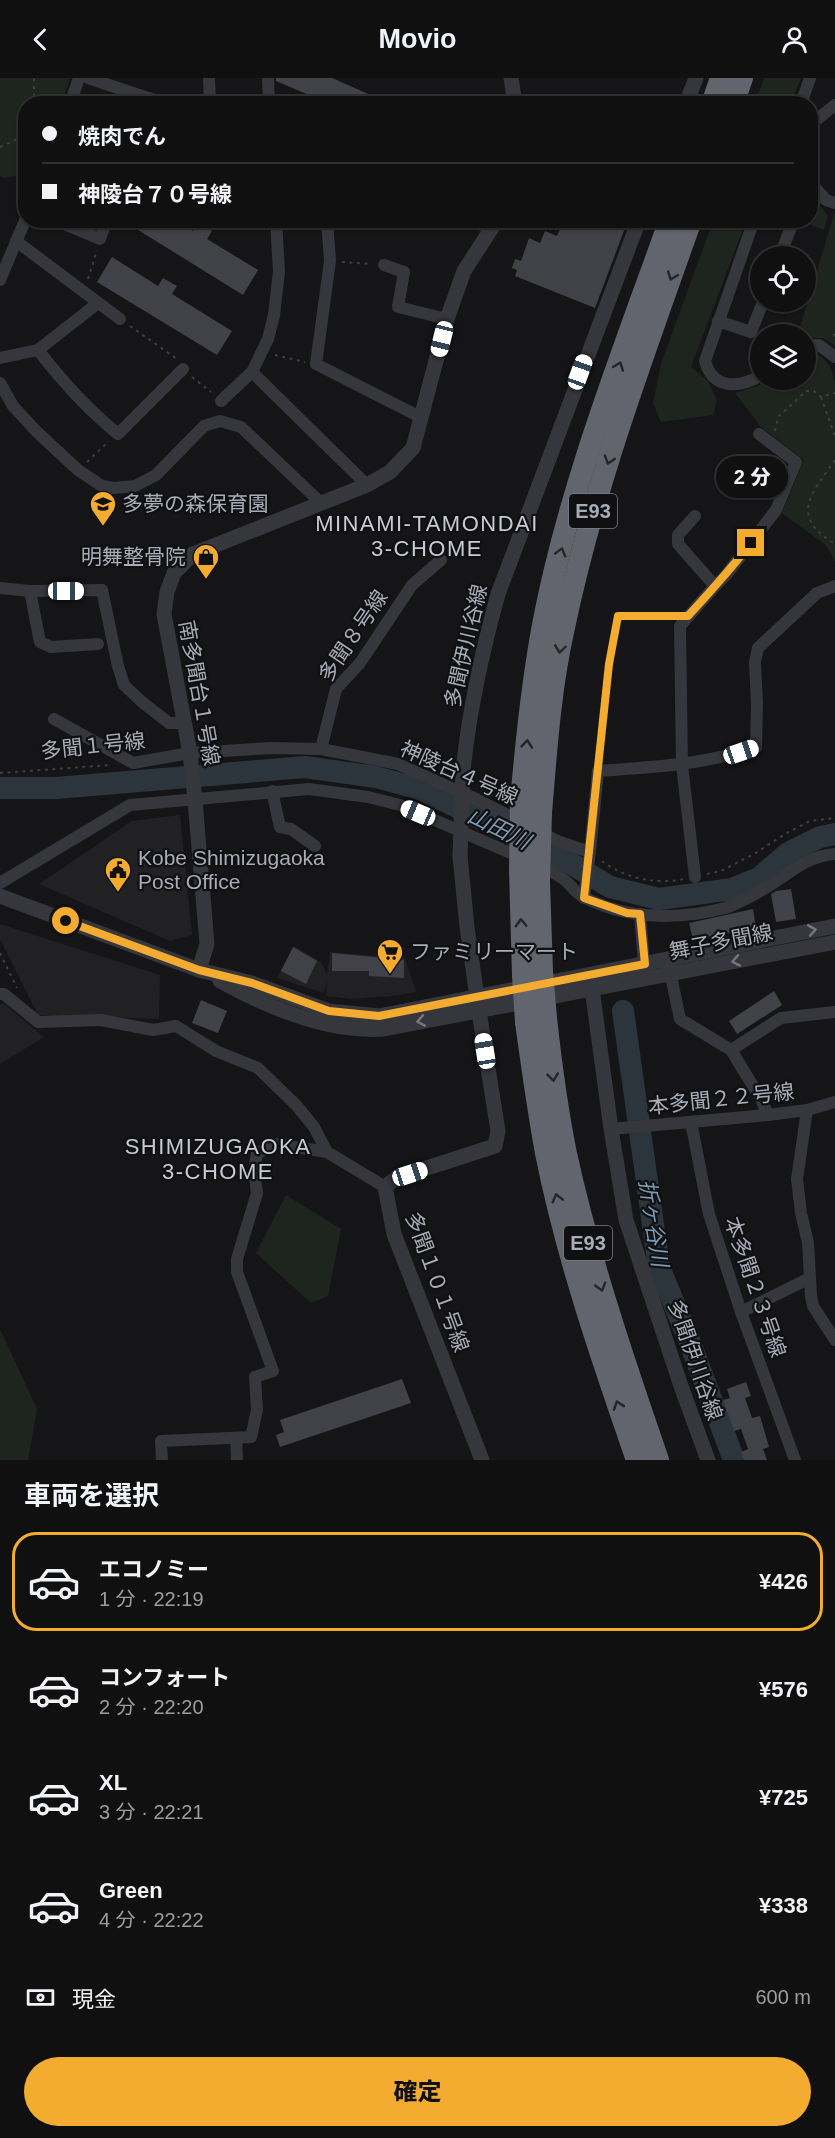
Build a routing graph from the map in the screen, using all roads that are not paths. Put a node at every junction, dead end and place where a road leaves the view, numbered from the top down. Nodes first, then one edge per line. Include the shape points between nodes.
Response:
1 (80, 78) edge
2 (88, 78) edge
3 (209, 78) edge
4 (268, 78) edge
5 (511, 78) edge
6 (696, 78) edge
7 (721, 78) edge
8 (742, 78) edge
9 (810, 78) edge
10 (73, 96) edge
11 (139, 96) edge
12 (210, 96) edge
13 (269, 96) edge
14 (514, 96) edge
15 (689, 96) edge
16 (715, 96) edge
17 (736, 96) edge
18 (804, 96) edge
19 (835, 105) edge
20 (818, 119) edge
21 (818, 191) edge
22 (835, 203) edge
23 (22, 228) edge
24 (74, 228) edge
25 (104, 228) edge
26 (276, 228) edge
27 (328, 228) edge
28 (491, 228) edge
29 (636, 228) edge
30 (667, 228) edge
31 (689, 228) edge
32 (751, 228) edge
33 (791, 228) edge
34 (16, 241) junction
35 (784, 246) edge
36 (384, 265) road end
37 (0, 280) edge
38 (98, 303) junction
39 (759, 312) edge
40 (120, 319) road end
41 (447, 319) junction
42 (718, 321) junction
43 (816, 345) edge
44 (38, 350) junction
45 (835, 357) edge
46 (0, 358) edge
47 (183, 369) road end
48 (252, 372) junction
49 (750, 380) edge
50 (0, 383) edge
51 (221, 401) road end
52 (422, 418) junction
53 (763, 436) road end
54 (367, 484) junction
55 (320, 502) junction
56 (695, 516) dead end
57 (441, 560) dead end
58 (715, 586) junction
59 (835, 586) edge
60 (0, 588) edge
61 (30, 591) junction
62 (688, 616) junction
63 (98, 644) dead end
64 (54, 719) dead end
65 (183, 723) junction
66 (321, 749) junction
67 (190, 753) junction
68 (682, 765) junction
69 (598, 771) junction
70 (272, 791) junction
71 (195, 800) junction
72 (315, 846) dead end
73 (590, 852) junction
74 (835, 854) edge
75 (695, 877) road end
76 (0, 883) edge
77 (0, 896) edge
78 (584, 898) junction
79 (640, 914) junction
80 (835, 926) edge
81 (835, 942) edge
82 (645, 964) junction
83 (669, 967) junction
84 (199, 970) junction
85 (532, 974) junction
86 (591, 982) junction
87 (0, 994) edge
88 (478, 1004) junction
89 (835, 1012) edge
90 (536, 1020) junction
91 (731, 1050) junction
92 (835, 1102) edge
93 (807, 1110) junction
94 (768, 1115) junction
95 (691, 1122) junction
96 (611, 1129) junction
97 (327, 1152) junction
98 (385, 1187) junction
99 (810, 1278) junction
100 (741, 1312) junction
101 (835, 1340) edge
102 (236, 1438) junction
103 (162, 1460) edge
104 (237, 1460) edge
105 (482, 1460) edge
106 (637, 1460) edge
107 (658, 1460) edge
108 (708, 1460) edge
109 (795, 1460) edge

1 - 10 street
2 - 11 street
3 - 12 street
4 - 13 street
5 - 14 street
6 - 15 street
7 - 16 highway
8 - 17 highway
9 - 18 street
19 - 20 street
21 - 22 street
23 - 34 street
24 - 25 street via 100,239
26 - 48 street via 279,272 274,315 268,339
27 - 52 street via 330,261 316,364
28 - 41 street, 南多聞台１号線 via 464,271
29 - 88 street, 多聞伊川谷線, bridge via 498,594 483,648 463,771 460,856
85 -> 30 highway, E93, bridge via 520,870 521,802 543,625 595,437
31 -> 85 highway, E93, bridge via 615,440 562,635 541,813
32 - 42 street
33 - 35 street
34 - 37 street
34 - 38 street
36 - 41 street via 404,272 398,307
38 - 40 street
38 - 44 street
39 - 42 street via 751,332
41 - 52 street, 南多聞台１号線
42 - 49 street via 705,362 707,370 719,381 734,386
43 - 45 street
44 - 46 street
44 - 47 street via 91,412 118,434
48 - 51 street
48 - 54 street
50 - 55 street via 13,406 37,432 78,470 102,486 135,486 156,475 204,426 220,421 241,427
52 - 54 street, 南多聞台１号線 via 413,448 390,472
53 - 58 street via 796,462 776,510
54 - 55 street, 南多聞台１号線
55 - 65 street, 南多聞台１号線 via 193,555 174,573 164,614
56 - 58 street via 678,536 678,544
57 - 66 street, 多聞８号線 via 412,585 360,663 336,689
58 - 62 street
59 - 68 street via 817,593 758,648 754,662 756,747
60 - 61 street
61 - 63 street via 40,642 51,647
61 - 65 street via 102,590 124,685 169,723
62 - 68 street via 680,626
62 - 69 lane via 618,616
64 - 67 street, 多聞１号線 via 133,763
65 - 67 street, 南多聞台１号線
66 - 67 street, 神陵台４号線
66 - 73 street, 神陵台４号線 via 398,764 560,842
67 - 71 street, 南多聞台１号線
68 - 69 street
68 - 75 street
69 - 73 street
70 - 71 street
70 - 72 street via 280,827 291,829
70 - 78 street via 309,789 368,796 400,805 499,846 563,878
71 - 76 street via 130,806
71 - 84 street, 南多聞台１号線 via 207,944
73 - 78 street
74 - 79 street via 809,860 728,907 687,916
77 - 84 street, 舞子多聞線
78 - 79 street
79 - 82 street
83 -> 80 street, 舞子多聞線
81 -> 83 street, 舞子多聞線
82 - 83 street, 舞子多聞線
82 - 86 street, 舞子多聞線
83 - 86 street, 舞子多聞線
83 - 91 street via 680,1019
84 - 88 street, 舞子多聞線 via 252,983 329,1011 379,1016
85 - 90 highway, E93, bridge
86 - 88 street, 舞子多聞線
86 - 96 street, 多聞伊川谷線
87 - 97 street via 38,1022 101,1020 153,1030 176,1026 216,1051 258,1068 297,1106
88 - 98 street via 498,1131 495,1146 396,1178
89 - 91 street via 781,1018
106 -> 90 highway, E93 via 590,1317 547,1155 534,1084
90 -> 107 highway, E93 via 554,1083 582,1220
91 - 94 street
92 - 93 street, 本多聞２２号線
93 - 94 street, 本多聞２２号線
93 - 99 street via 797,1179
94 - 95 street, 本多聞２２号線
95 - 96 street, 本多聞２２号線
95 - 100 street, 本多聞２３号線 via 709,1214
96 - 108 street, 多聞伊川谷線 via 626,1220
97 - 98 street
97 - 102 street via 277,1144 257,1153 257,1193 237,1259 237,1272 273,1371 255,1377 257,1410 251,1437
98 - 105 street, 多聞１０１号線 via 394,1234
99 - 100 street
99 - 101 street via 813,1306
100 - 109 street, 本多聞２３号線
102 - 103 street via 161,1441
102 - 104 street

